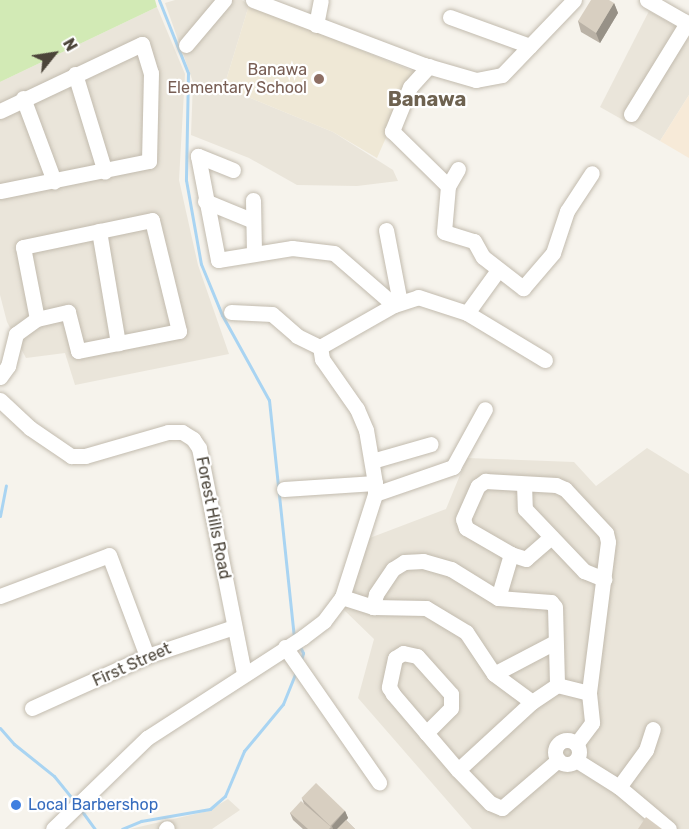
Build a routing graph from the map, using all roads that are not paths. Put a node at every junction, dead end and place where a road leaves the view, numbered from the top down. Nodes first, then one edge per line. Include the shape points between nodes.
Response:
1 (224, 0) edge
2 (253, 0) edge
3 (321, 0) edge
4 (573, 0) edge
5 (647, 0) edge
6 (450, 17) dead end
7 (688, 24) edge
8 (316, 25) junction
9 (186, 45) dead end
10 (530, 46) junction
11 (429, 66) junction
12 (75, 74) junction
13 (23, 98) junction
14 (0, 111) edge
15 (632, 114) dead end
16 (458, 169) dead end
17 (233, 170) dead end
18 (105, 172) junction
19 (592, 173) dead end
20 (54, 181) junction
21 (448, 186) junction
22 (0, 191) edge
23 (254, 200) dead end
24 (205, 201) junction
25 (251, 220) junction
26 (386, 230) dead end
27 (99, 231) junction
28 (254, 252) junction
29 (498, 270) junction
30 (397, 304) junction
31 (231, 312) dead end
32 (467, 313) junction
33 (37, 319) junction
34 (118, 343) junction
35 (320, 347) junction
36 (545, 360) dead end
37 (0, 377) edge
38 (0, 399) edge
39 (485, 409) dead end
40 (431, 444) dead end
41 (372, 461) junction
42 (524, 484) junction
43 (375, 488) junction
44 (284, 489) dead end
45 (551, 537) junction
46 (510, 554) junction
47 (604, 579) junction
48 (0, 596) edge
49 (342, 597) junction
50 (498, 598) junction
51 (373, 607) junction
52 (234, 627) junction
53 (553, 643) junction
54 (287, 646) junction
55 (147, 656) junction
56 (244, 673) junction
57 (494, 675) junction
58 (557, 685) junction
59 (589, 693) junction
60 (532, 702) junction
61 (32, 708) dead end
62 (653, 729) dead end
63 (426, 733) junction
64 (576, 744) junction
65 (558, 760) junction
66 (576, 760) junction
67 (458, 770) junction
68 (379, 782) dead end
69 (620, 787) junction
70 (53, 829) edge
71 (669, 829) edge

1 - 9 street
2 - 8 street
3 - 8 street
4 - 10 street
5 - 7 street
6 - 10 street
7 - 15 street
8 - 11 street
10 - 11 street via 502,75 490,80 476,80
11 - 21 street via 410,87 395,136
12 - 13 street
12 - 18 street
12 - 18 street via 142,44 151,73 149,161
13 - 14 street
13 - 20 street
16 - 21 street
17 - 24 street via 198,156
18 - 20 street
19 - 29 street via 567,211 553,253 526,287
20 - 22 street
21 - 29 street via 443,208 444,232 474,240
23 - 25 street
24 - 25 street
24 - 28 street via 218,260
25 - 28 street
26 - 30 street
27 - 33 street via 22,247
27 - 34 street
27 - 34 street via 152,220 179,331
28 - 30 street via 292,248 334,253
29 - 32 street
30 - 32 street via 418,297
30 - 35 street
31 - 35 street via 272,314 297,336
32 - 36 street
33 - 34 street via 68,312 78,351
33 - 37 street via 16,334 8,366
35 - 41 street via 322,359 357,409
38 - 52 street, Forest Hills Road via 30,428 71,456 85,456 168,432 182,432 193,439 199,447
39 - 43 street via 453,467
40 - 41 street
41 - 43 street
42 - 45 street via 525,509
42 - 46 street via 484,481 463,519 466,528
42 - 47 street via 566,489 606,533
43 - 44 street
43 - 49 street
45 - 46 street via 526,559
45 - 47 street via 589,576
46 - 50 street
47 - 59 street
48 - 55 street via 109,555
49 - 51 street
49 - 54 street via 324,621
50 - 51 street via 438,564 404,562 381,585
50 - 53 street via 551,602 555,607
51 - 57 street via 426,608 466,632
52 - 55 street, First Street
52 - 56 street, Forest Hills Road
53 - 57 street
53 - 58 street
54 - 56 street
54 - 68 street via 333,722
55 - 61 street, First Street
56 - 70 street via 147,738
57 - 60 street
58 - 59 street
58 - 60 street
59 - 64 street via 592,723
60 - 67 street
62 - 69 street via 646,750
63 - 63 street via 388,687 395,658 403,653 417,656 451,694 451,708
63 - 67 street
64 - 65 street via 562,741 555,754
64 - 66 street
65 - 66 street via 570,764
65 - 67 street via 501,808 490,803
66 - 69 street
69 - 71 street

